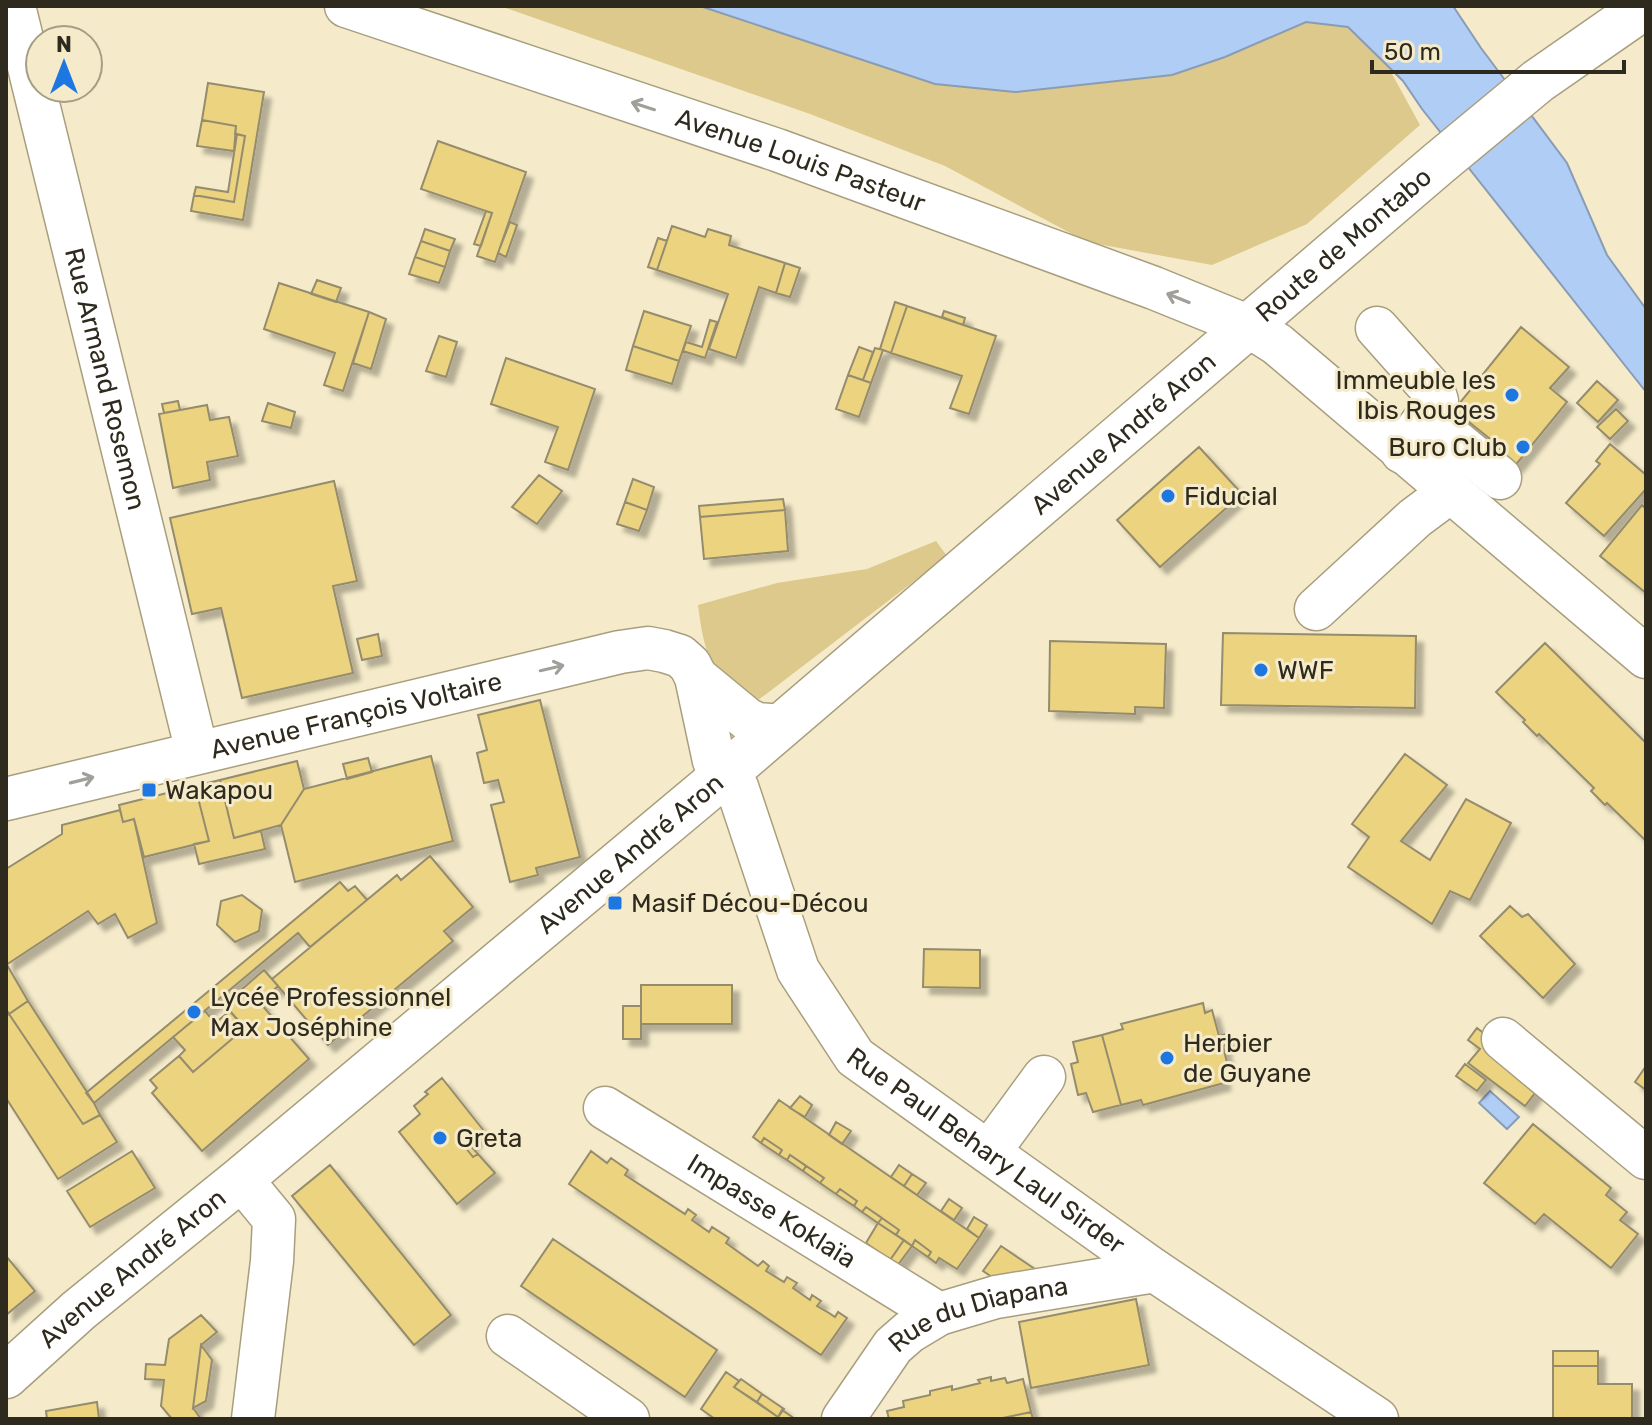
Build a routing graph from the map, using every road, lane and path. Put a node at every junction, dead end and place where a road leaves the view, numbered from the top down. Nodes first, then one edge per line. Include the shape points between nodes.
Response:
1 (10, 6) edge
2 (346, 6) edge
3 (1646, 6) edge
4 (1600, 20) edge
5 (1250, 327) junction
6 (1377, 328) dead end
7 (1427, 418) junction
8 (1402, 452) junction
9 (1500, 478) dead end
10 (1450, 492) junction
11 (1316, 609) dead end
12 (1646, 657) edge
13 (696, 677) junction
14 (782, 726) junction
15 (197, 752) junction
16 (724, 775) junction
17 (6, 799) edge
18 (1503, 1039) dead end
19 (1044, 1077) dead end
20 (605, 1108) dead end
21 (989, 1152) junction
22 (1646, 1158) edge
23 (241, 1179) junction
24 (1155, 1271) junction
25 (939, 1314) junction
26 (508, 1336) dead end
27 (6, 1376) edge
28 (253, 1419) edge
29 (628, 1419) edge
30 (843, 1419) edge
31 (1377, 1419) edge

1 - 15 street, Rue Armand Rosemon
5 -> 2 street, Avenue Louis Pasteur via 777,150
3 - 4 main road
4 - 5 main road, Route de Montabo via 1538,81
5 - 8 street, Avenue Louis Pasteur via 1277,344
5 - 14 main road, Avenue André Aron
6 - 7 street via 1434,392 1437,401
7 - 8 street
7 - 9 street
8 - 10 street, Avenue Louis Pasteur
10 - 11 street
10 - 12 street, Avenue Louis Pasteur
13 - 14 street, Avenue François Voltaire via 747,719
15 -> 13 street, Avenue François Voltaire via 631,649 680,656
13 - 16 street via 714,761
14 - 16 main road, Avenue André Aron
17 -> 15 street, Avenue François Voltaire
16 - 21 street, Rue Paul Behary Laul Sirder via 737,787 798,970 855,1057
16 - 23 main road, Avenue André Aron
18 - 22 street
19 - 21 street
20 - 25 street, Impasse Koklaïa
21 - 24 street, Rue Paul Behary Laul Sirder
23 - 27 main road, Avenue André Aron
23 - 28 street via 274,1219
24 - 25 street, Rue du Diapana via 996,1297
24 - 31 street, Rue Paul Behary Laul Sirder
25 - 30 street, Rue du Diapana via 893,1346
26 - 29 street

